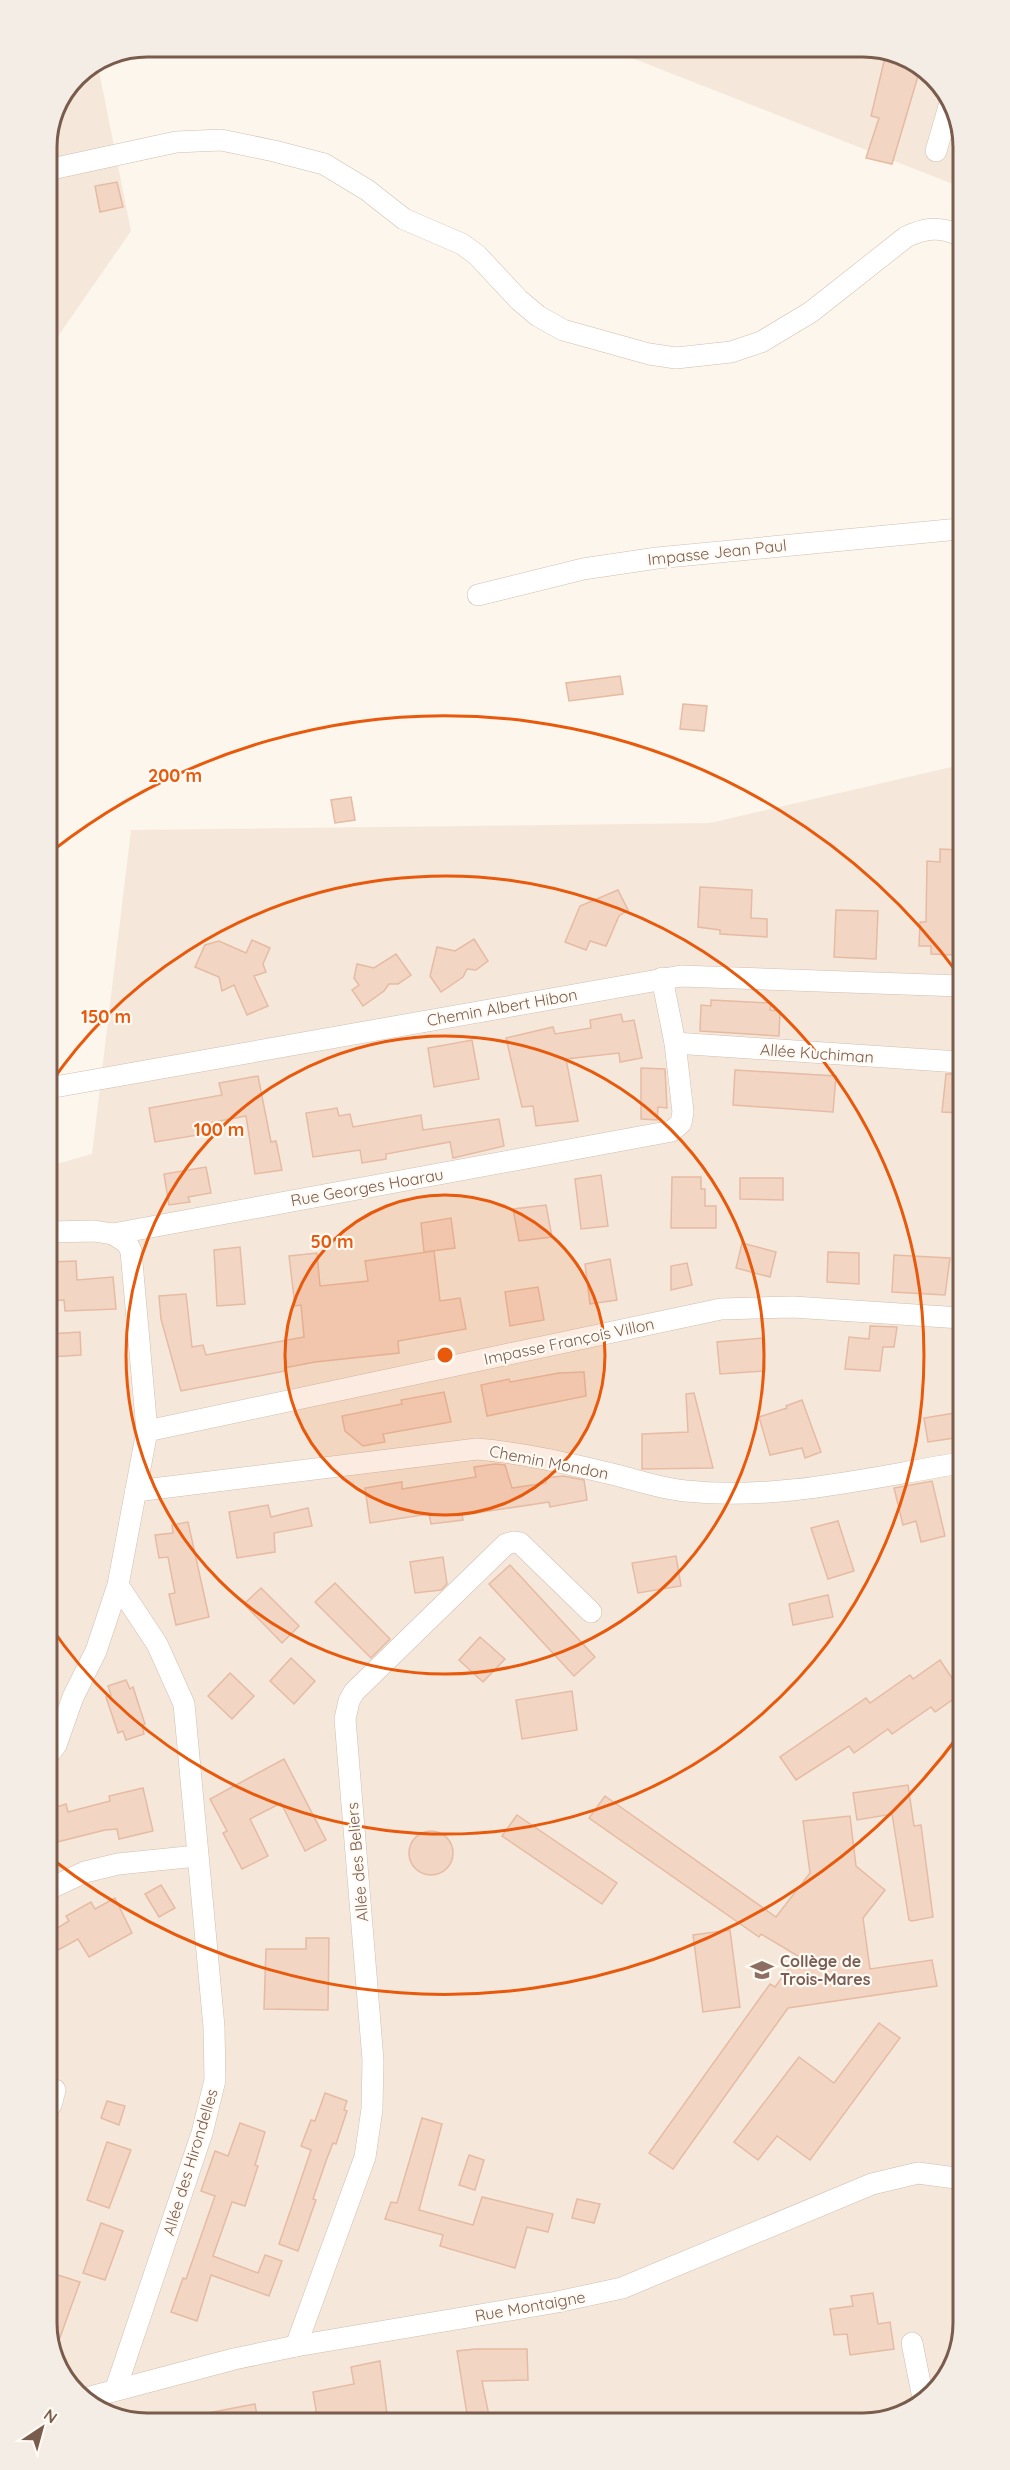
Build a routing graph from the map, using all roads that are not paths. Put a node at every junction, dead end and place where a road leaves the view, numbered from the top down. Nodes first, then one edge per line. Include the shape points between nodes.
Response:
1 (947, 115) edge
2 (936, 150) dead end
3 (57, 168) edge
4 (953, 232) edge
5 (953, 530) edge
6 (478, 595) dead end
7 (662, 978) junction
8 (953, 986) edge
9 (675, 1043) junction
10 (953, 1062) edge
11 (57, 1087) edge
12 (57, 1232) edge
13 (113, 1234) junction
14 (953, 1317) edge
15 (147, 1431) junction
16 (953, 1464) edge
17 (136, 1491) junction
18 (117, 1585) junction
19 (591, 1612) dead end
20 (57, 1742) edge
21 (197, 1856) junction
22 (57, 1885) edge
23 (953, 2178) edge
24 (912, 2343) dead end
25 (296, 2346) junction
26 (116, 2388) junction
27 (922, 2391) edge
28 (94, 2395) edge

1 - 2 street
3 - 4 street via 176,142 221,140 324,164 404,219 462,244 519,300 563,330 676,358 731,352 761,342 811,312 906,237 933,229
5 - 6 street, Impasse Jean Paul via 657,558 583,569
7 - 8 street, Chemin Albert Hibon via 701,975
7 - 9 street
7 - 11 street, Chemin Albert Hibon
9 - 10 street, Allée Kuchiman
9 - 13 street, Rue Georges Hoarau via 683,1112 681,1123 672,1131
12 - 13 street, Rue Georges Hoarau
13 - 15 street via 131,1251
14 - 15 street, Impasse François Villon via 793,1307 721,1309
15 - 17 street
16 - 17 street, Chemin Mondon via 772,1493 729,1494 684,1491 564,1462 477,1449
17 - 18 street
18 - 20 street via 96,1651
18 - 21 street, Allée des Hirondelles via 158,1644 184,1704
19 - 25 street, Allée des Beliers via 520,1543 506,1544 349,1701 345,1719 373,2060 372,2109 365,2157
21 - 22 street via 118,1864
21 - 26 street, Allée des Hirondelles via 214,2027 215,2080 202,2133
23 - 25 street, Rue Montaigne via 918,2173 872,2184 622,2288
24 - 27 street
25 - 26 street, Rue Montaigne
26 - 28 street, Rue Montaigne

